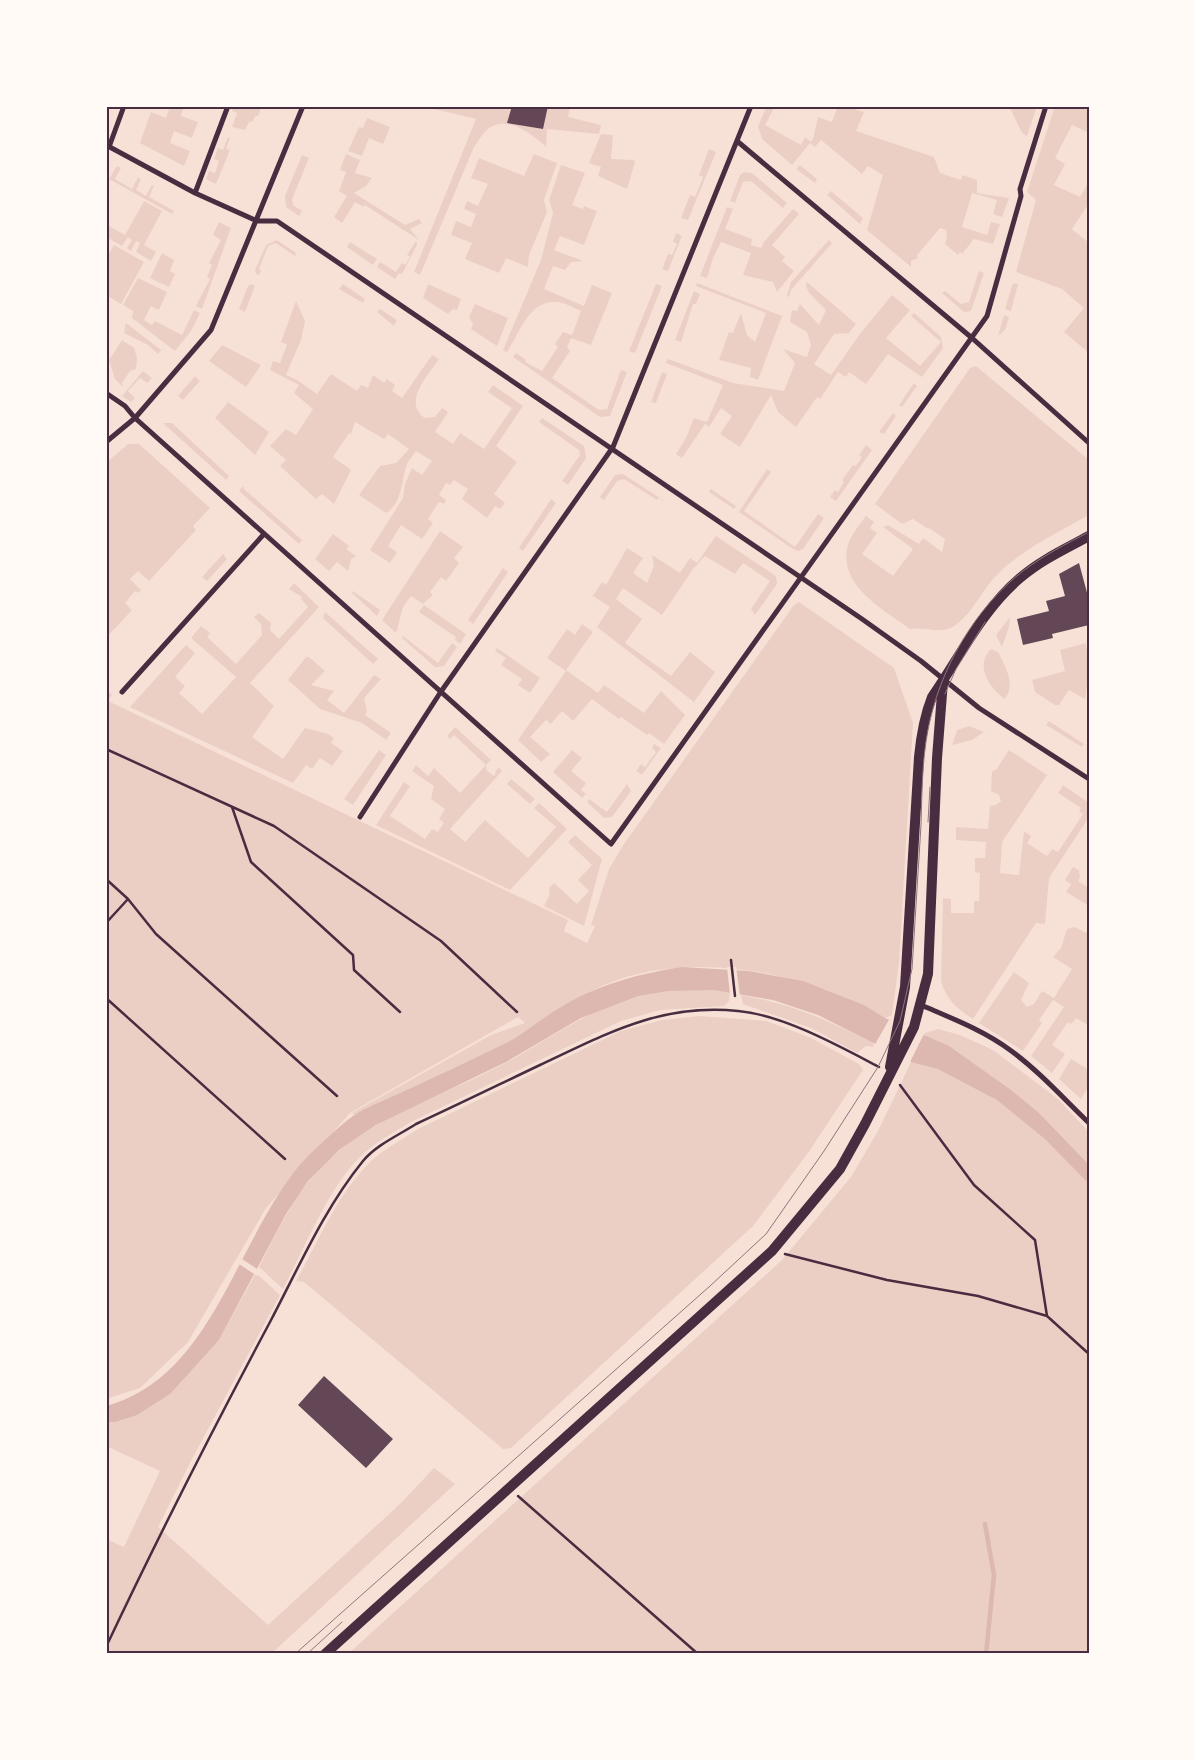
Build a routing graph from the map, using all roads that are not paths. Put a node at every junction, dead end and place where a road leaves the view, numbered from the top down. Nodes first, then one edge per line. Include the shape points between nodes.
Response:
1 (124, 106) edge
2 (228, 106) edge
3 (303, 106) edge
4 (751, 106) edge
5 (1046, 106) edge
6 (737, 141) junction
7 (108, 146) edge
8 (195, 193) junction
9 (257, 220) junction
10 (972, 338) junction
11 (106, 393) edge
12 (135, 418) junction
13 (106, 442) edge
14 (1089, 443) edge
15 (613, 447) junction
16 (264, 534) junction
17 (1089, 536) edge
18 (802, 577) junction
19 (943, 681) junction
20 (122, 692) dead end
21 (440, 693) junction
22 (1089, 779) edge
23 (360, 817) dead end
24 (921, 1005) junction
25 (895, 1059) junction
26 (1089, 1123) edge
27 (324, 1654) edge

1 - 7 street
2 - 8 street
3 - 9 street
4 - 6 street
5 - 10 street via 986,316
6 - 10 street
6 - 15 street
7 - 8 street
8 - 9 street
9 - 12 street via 211,330
9 - 15 street via 278,220
10 - 14 street
10 - 18 street
11 - 12 street via 125,406
12 - 13 street
12 - 16 street
15 - 18 street
15 - 21 street
16 - 20 street
16 - 21 street
17 - 19 main road via 1019,579 982,620
18 - 19 street via 921,661
18 - 21 street via 611,844
19 - 22 street
19 - 24 main road via 928,974
19 - 25 main road via 932,697 922,729 905,987
21 - 23 street
24 - 25 main road via 914,1027
24 - 26 street via 982,1032 1009,1049 1043,1077
25 - 27 main road via 840,1169 772,1251

